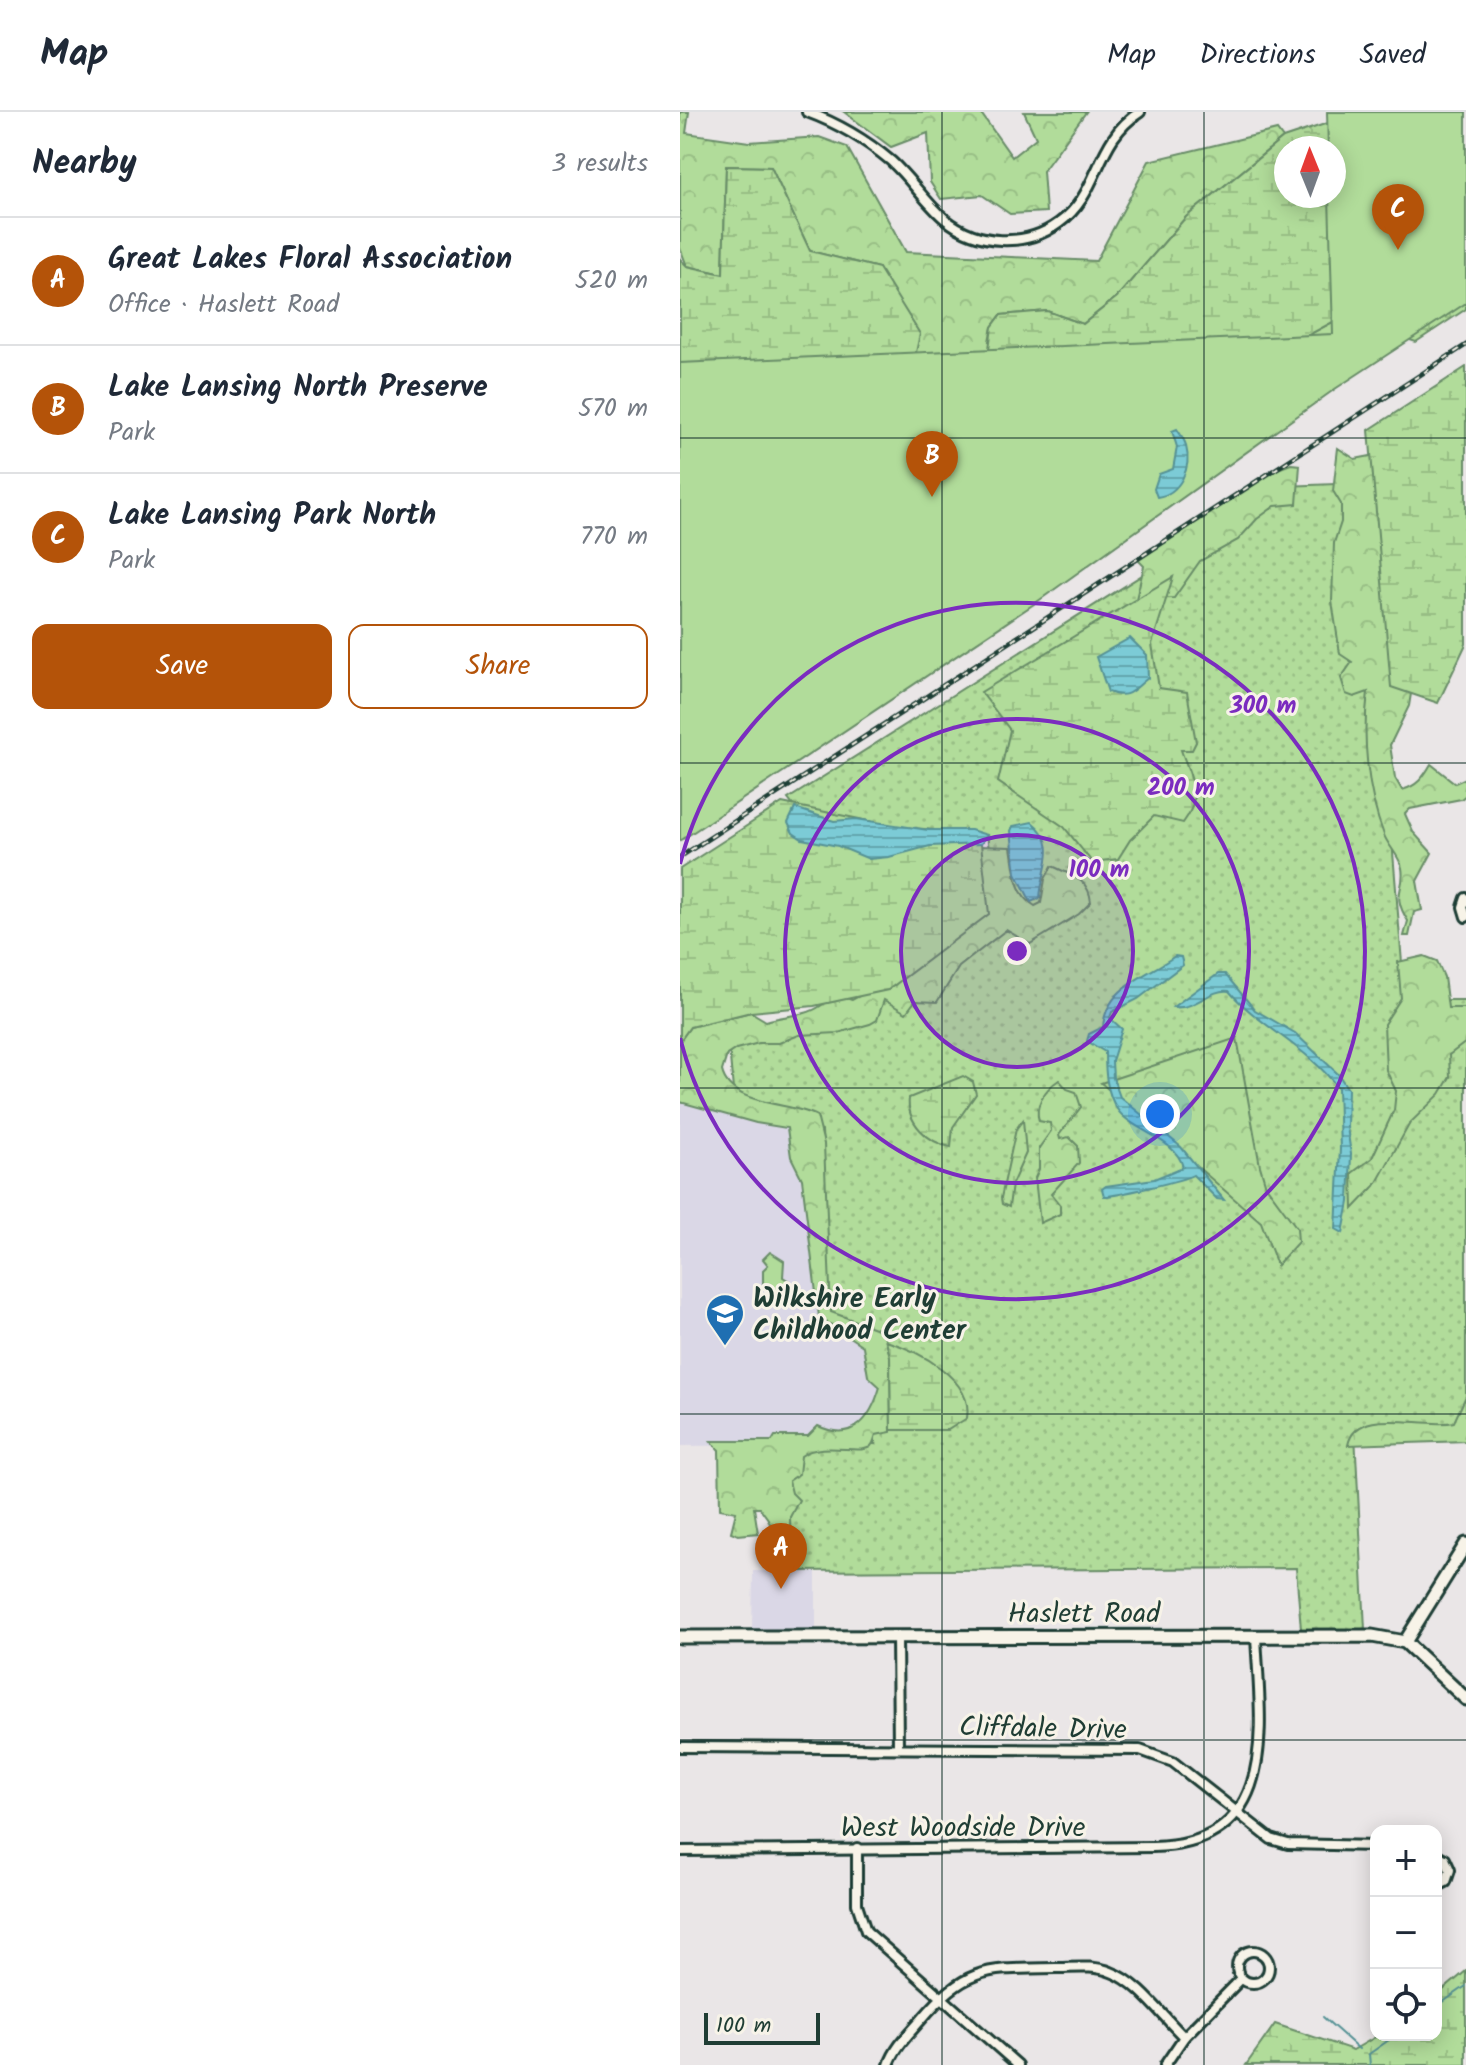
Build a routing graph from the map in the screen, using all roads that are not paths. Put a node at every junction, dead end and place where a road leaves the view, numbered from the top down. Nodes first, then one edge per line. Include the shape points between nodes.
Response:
1 (807, 112) edge
2 (1140, 112) edge
3 (1466, 898) edge
4 (1466, 917) edge
5 (1466, 1544) edge
6 (897, 1636) junction
7 (1256, 1636) junction
8 (680, 1637) edge
9 (1405, 1642) junction
10 (1466, 1699) edge
11 (680, 1747) edge
12 (898, 1748) junction
13 (1236, 1812) junction
14 (1370, 1846) edge
15 (857, 1848) junction
16 (680, 1851) edge
17 (1442, 1857) edge
18 (1442, 1884) edge
19 (1241, 1979) junction
20 (940, 1997) junction
21 (1184, 2037) junction
22 (889, 2065) edge
23 (1018, 2065) edge
24 (1165, 2065) edge

1 - 2 street via 878,151 955,226 1004,240 1034,236 1070,215 1088,190 1108,142
3 - 4 street
5 - 9 street
6 - 7 street, Haslett Road
6 - 8 street, Haslett Road
6 - 12 street
7 - 9 street, Haslett Road via 1372,1636
7 - 13 street via 1260,1755 1256,1777
9 - 10 street
11 - 12 street, Cliffdale Drive
12 - 13 street, Cliffdale Drive via 1140,1750 1173,1762
13 - 14 street, Cliffdale Drive via 1255,1830 1288,1844
13 - 15 street, West Woodside Drive via 1200,1839 1165,1847
15 - 16 street, West Woodside Drive
15 - 20 street via 862,1924 873,1941
17 - 18 street via 1450,1870
19 - 19 street via 1263,1980 1269,1969 1265,1957 1254,1951 1242,1954 1236,1965
19 - 21 street
20 - 21 street via 961,1980 990,1970 1099,1969 1122,1978
20 - 22 street
20 - 23 street
21 - 24 street

